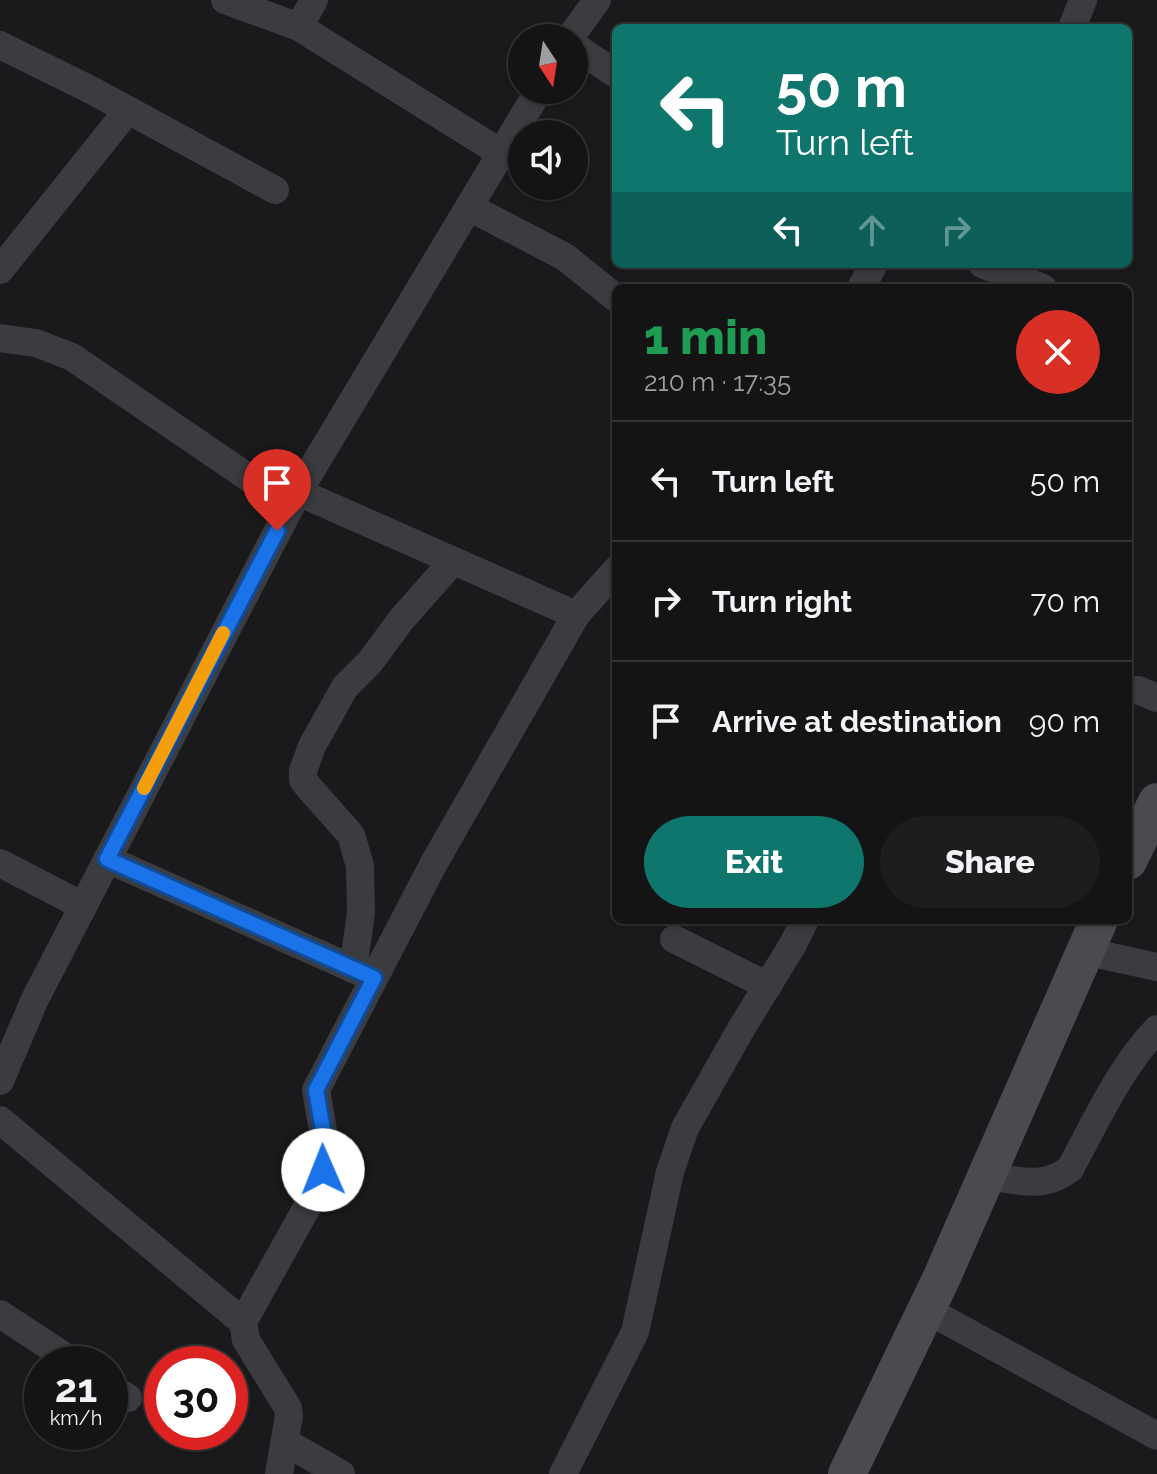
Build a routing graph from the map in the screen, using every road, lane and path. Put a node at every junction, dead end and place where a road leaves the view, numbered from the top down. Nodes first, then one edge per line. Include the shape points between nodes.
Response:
1 (225, 0) edge
2 (314, 0) edge
3 (597, 0) edge
4 (1083, 0) edge
5 (580, 24) edge
6 (1074, 24) edge
7 (299, 27) junction
8 (0, 45) edge
9 (588, 55) edge
10 (612, 71) edge
11 (531, 104) edge
12 (128, 110) junction
13 (501, 153) junction
14 (275, 190) dead end
15 (469, 207) junction
16 (992, 268) edge
17 (0, 270) edge
18 (1033, 284) edge
19 (612, 295) edge
20 (0, 338) edge
21 (294, 499) junction
22 (453, 561) junction
23 (612, 574) edge
24 (576, 615) junction
25 (1132, 691) edge
26 (1157, 698) edge
27 (1157, 802) edge
28 (1132, 853) edge
29 (107, 859) junction
30 (0, 863) edge
31 (83, 906) junction
32 (803, 924) edge
33 (1092, 935) edge
34 (674, 939) dead end
35 (1157, 967) edge
36 (363, 974) junction
37 (768, 986) junction
38 (1157, 1029) edge
39 (10, 1030) edge
40 (0, 1081) edge
41 (0, 1120) edge
42 (986, 1176) junction
43 (927, 1310) junction
44 (0, 1314) edge
45 (243, 1322) junction
46 (49, 1346) edge
47 (1157, 1436) edge
48 (285, 1442) junction
49 (279, 1474) edge
50 (341, 1474) edge
51 (563, 1474) edge
52 (847, 1474) edge

1 - 7 street
2 - 7 street
3 - 5 street
4 - 6 street
7 - 13 street
8 - 12 street
9 - 10 street
11 - 13 street
12 - 14 street
12 - 17 street
13 - 15 street
15 - 19 street via 565,257
15 - 21 street
16 - 18 street
20 - 21 street via 36,343 72,357
21 - 22 street
21 - 29 street
22 - 24 street
22 - 36 street via 345,687 303,771 303,780 351,835 360,866
23 - 24 street
24 - 36 street via 434,863
25 - 26 street
27 - 28 street
29 - 31 street
29 - 36 street
30 - 31 street
31 - 39 street via 35,999
32 - 37 street
33 - 35 street
33 - 42 street
34 - 37 street
36 - 45 street via 316,1090 326,1148 316,1191
37 - 51 street via 685,1128 670,1172 635,1332
38 - 42 street via 1121,1075 1070,1169 1043,1183
39 - 40 street
41 - 45 street
42 - 43 street
43 - 47 street
43 - 52 street
44 - 46 street
45 - 48 street via 246,1340 288,1408
48 - 49 street
48 - 50 street

